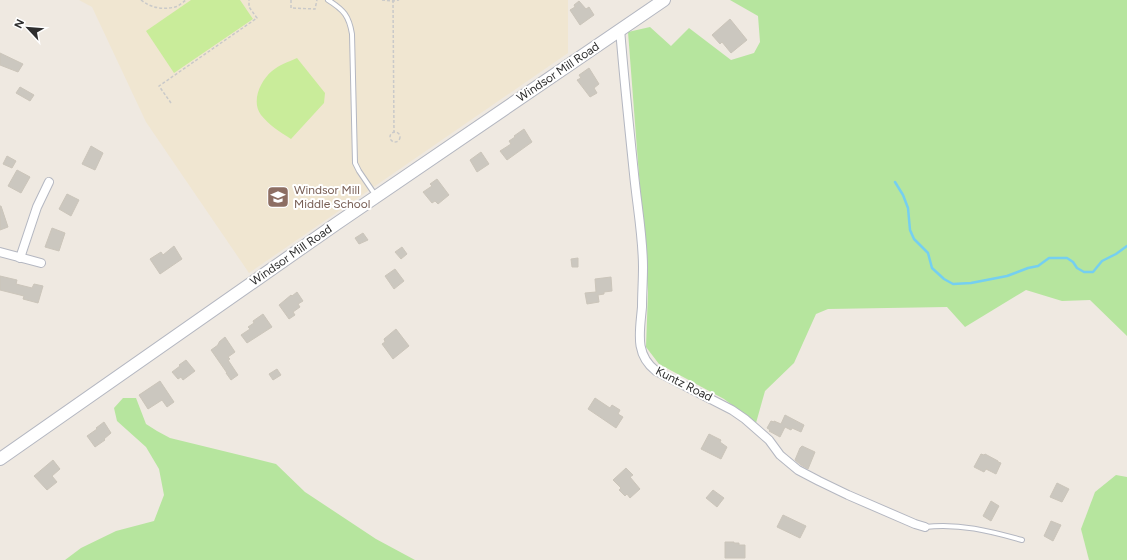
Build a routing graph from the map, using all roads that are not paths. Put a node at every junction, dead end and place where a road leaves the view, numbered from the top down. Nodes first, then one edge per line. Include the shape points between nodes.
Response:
1 (328, 0) edge
2 (664, 0) edge
3 (620, 30) junction
4 (49, 182) dead end
5 (377, 196) junction
6 (0, 252) edge
7 (20, 258) junction
8 (42, 263) dead end
9 (0, 459) edge
10 (925, 527) joint
11 (1022, 540) dead end

1 - 5 lane via 346,14 350,23 355,162
2 - 3 main road, Windsor Mill Road
3 - 5 main road, Windsor Mill Road
3 - 10 street, Kuntz Road via 642,252 640,340 644,360 656,371 745,419 798,470 848,495
4 - 7 street via 37,207
5 - 9 main road, Windsor Mill Road
6 - 7 street
7 - 8 street
10 - 11 lane via 955,526

